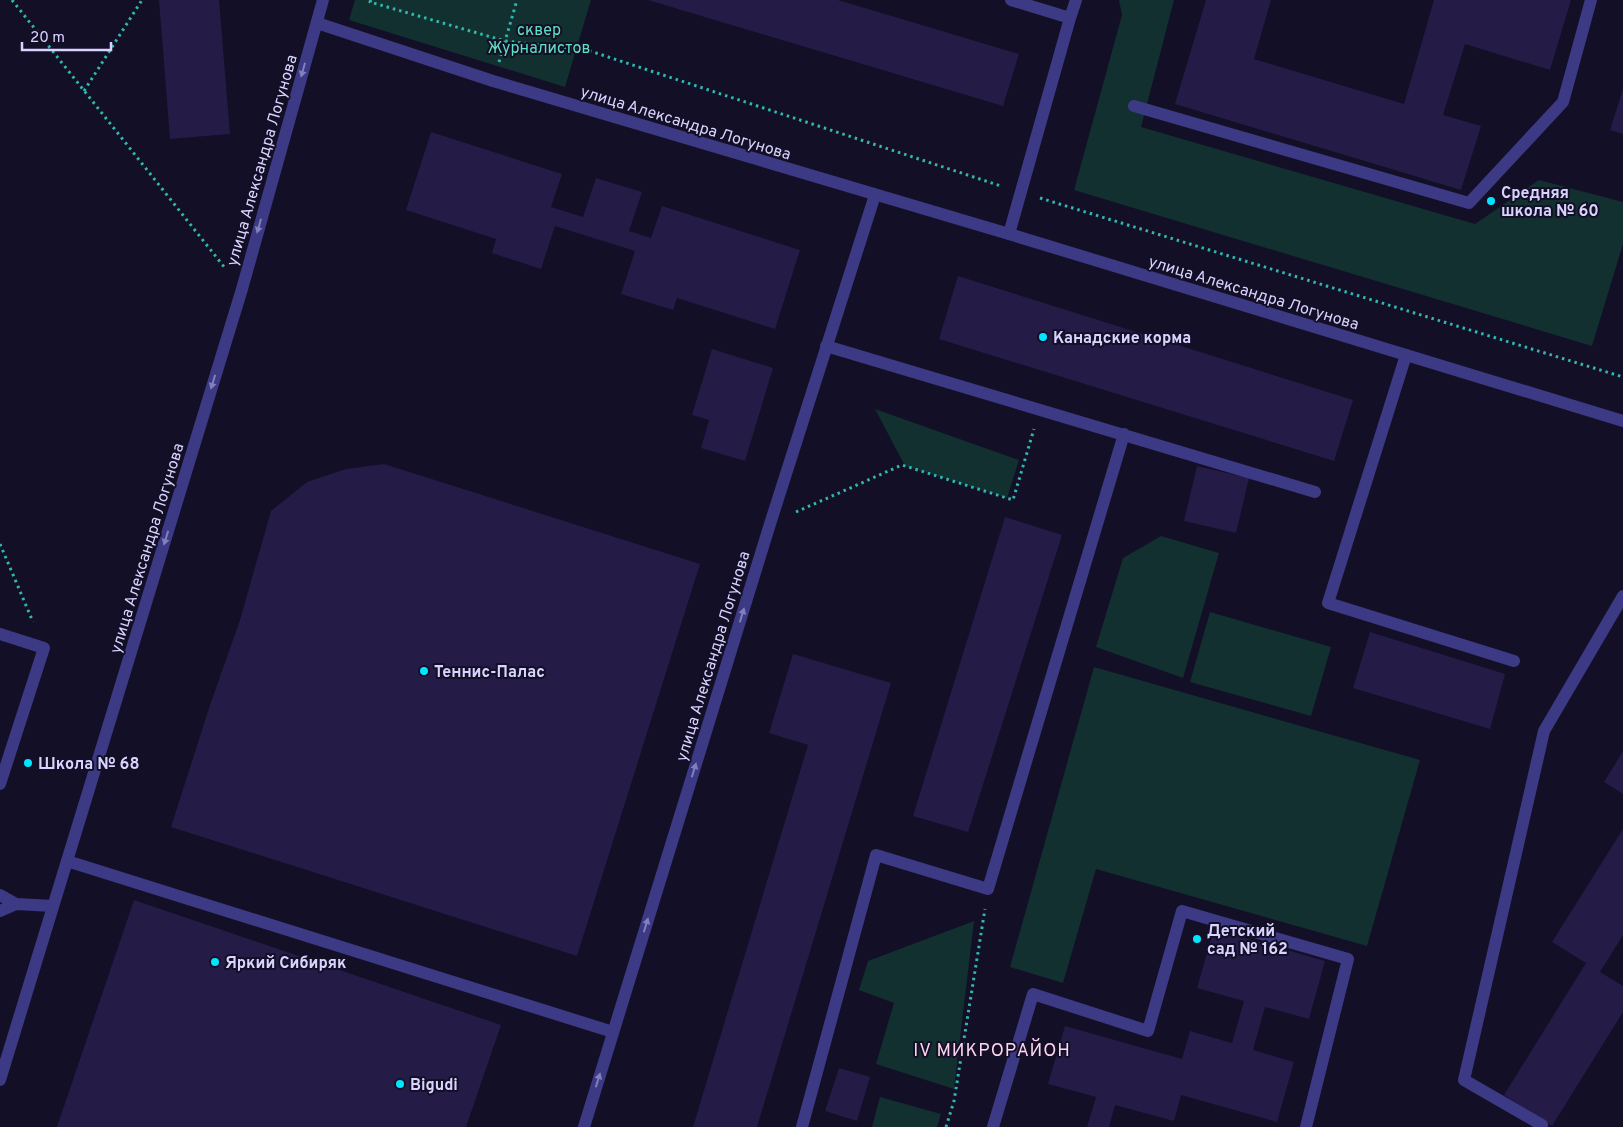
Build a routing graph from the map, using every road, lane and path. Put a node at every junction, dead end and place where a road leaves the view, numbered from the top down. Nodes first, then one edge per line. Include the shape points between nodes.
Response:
1 (12, 0) edge
2 (142, 0) edge
3 (323, 0) edge
4 (371, 0) edge
5 (517, 0) edge
6 (1012, 0) edge
7 (1076, 0) edge
8 (1592, 0) edge
9 (1070, 18) junction
10 (317, 23) junction
11 (505, 41) junction
12 (493, 81) junction
13 (84, 91) junction
14 (1134, 106) dead end
15 (1021, 192) junction
16 (875, 195) junction
17 (1009, 234) junction
18 (242, 289) junction
19 (826, 346) junction
20 (1406, 355) junction
21 (1623, 377) edge
22 (1040, 410) junction
23 (1623, 421) edge
24 (1124, 434) junction
25 (1315, 492) dead end
26 (770, 524) junction
27 (0, 544) edge
28 (1623, 596) edge
29 (0, 634) edge
30 (44, 648) junction
31 (1514, 661) dead end
32 (0, 784) edge
33 (67, 861) junction
34 (988, 889) junction
35 (0, 896) edge
36 (16, 904) junction
37 (53, 906) junction
38 (0, 911) edge
39 (613, 1032) junction
40 (0, 1080) edge
41 (1542, 1125) dead end
42 (584, 1127) edge
43 (802, 1127) edge
44 (946, 1127) edge
45 (993, 1127) edge
46 (1306, 1127) edge

1 - 13 path
2 - 13 path
3 - 10 street, улица Александра Логунова
4 - 11 path
5 - 11 path
6 - 9 street
7 - 9 street
8 - 14 street via 1563,102 1469,203
9 - 15 street
10 - 12 street, улица Александра Логунова
10 -> 18 street, улица Александра Логунова
11 - 12 path
11 - 15 path via 587,50
12 - 16 street, улица Александра Логунова
13 - 18 path
15 - 17 street
15 - 21 path
16 - 17 street, улица Александра Логунова
16 - 19 street, улица Александра Логунова
17 - 20 street, улица Александра Логунова
18 -> 33 street, улица Александра Логунова
19 - 22 street
19 - 26 street, улица Александра Логунова
20 - 23 street, улица Александра Логунова
20 - 31 street via 1328,603
22 - 24 street
22 - 26 path via 1013,500 902,465
24 - 25 street
24 - 34 street
39 -> 26 street, улица Александра Логунова
27 - 30 path
28 - 41 street via 1544,731 1464,1080
29 - 30 street
30 - 32 street
33 - 37 street, улица Александра Логунова
33 - 39 street
34 - 43 street via 876,856
34 - 44 path via 954,1100
35 - 36 street
36 - 37 street
36 - 38 street
37 - 40 street, улица Александра Логунова
42 -> 39 street, улица Александра Логунова
45 - 46 street via 1032,994 1148,1031 1182,910 1348,959

